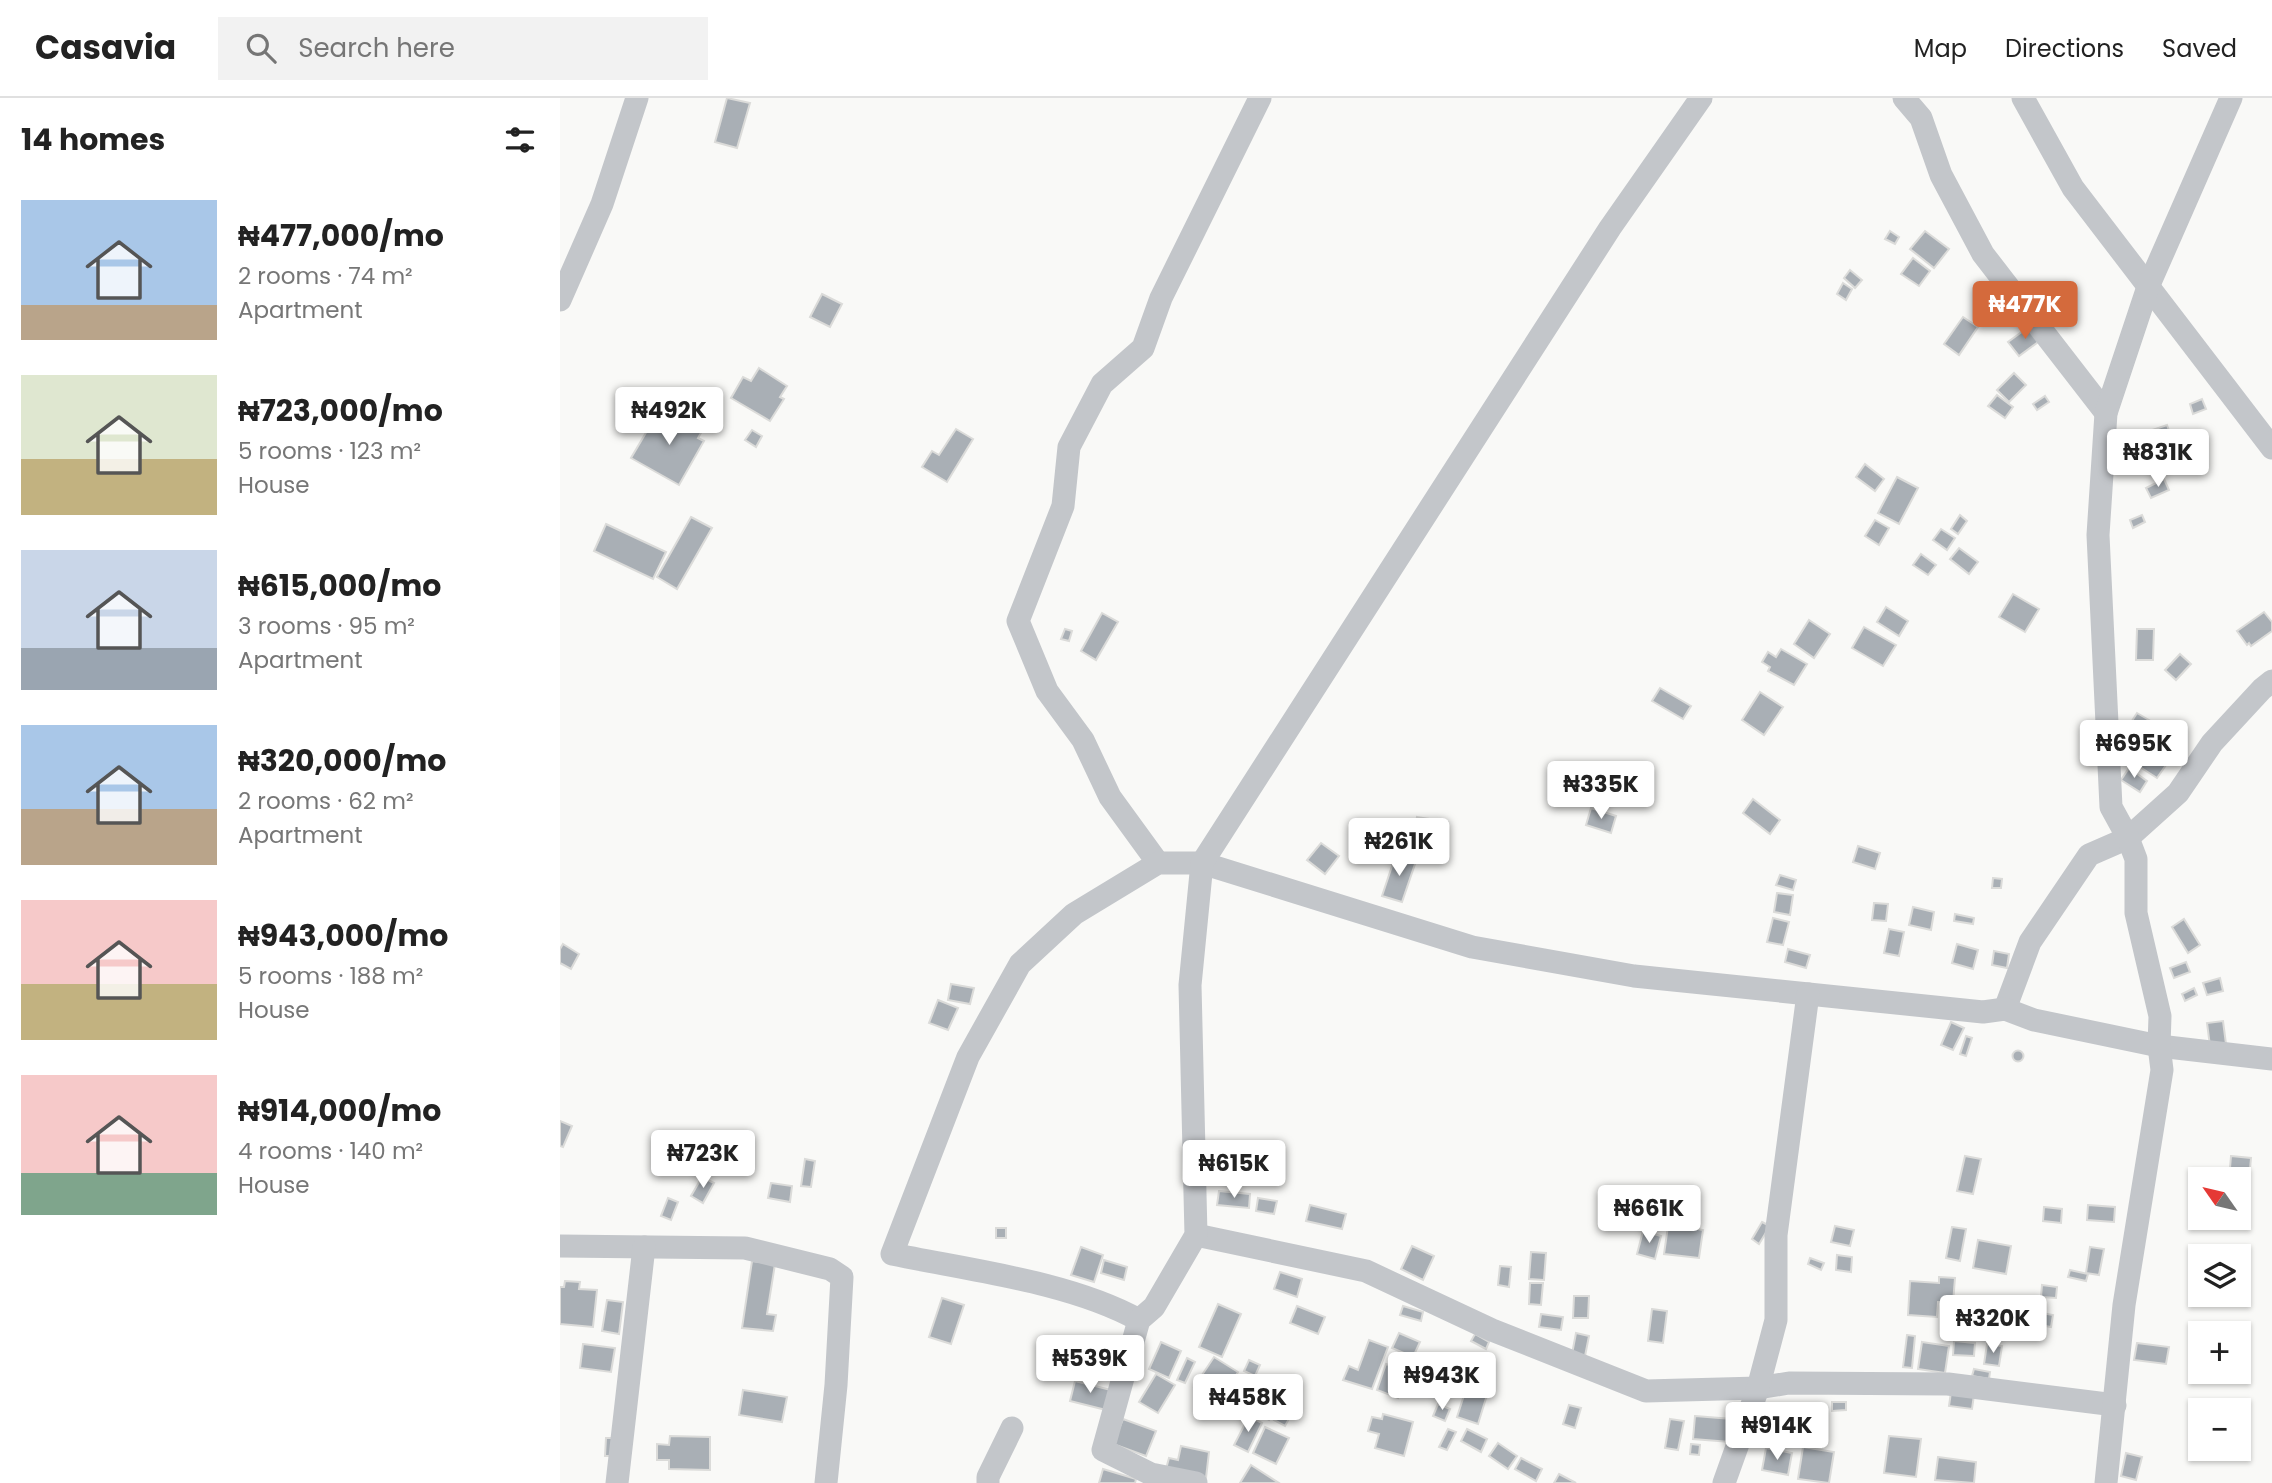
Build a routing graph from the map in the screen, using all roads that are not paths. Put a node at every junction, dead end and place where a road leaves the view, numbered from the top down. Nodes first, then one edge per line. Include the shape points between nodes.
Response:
1 (637, 98) edge
2 (1260, 98) edge
3 (1701, 98) edge
4 (1904, 98) edge
5 (2023, 98) edge
6 (2231, 98) edge
7 (2148, 287) junction
8 (560, 300) edge
9 (2106, 413) junction
10 (2272, 448) edge
11 (2272, 681) edge
12 (2128, 838) junction
13 (1158, 863) junction
14 (1202, 863) junction
15 (1808, 994) junction
16 (2005, 1009) junction
17 (2159, 1046) junction
18 (2272, 1059) edge
19 (1196, 1235) junction
20 (560, 1246) edge
21 (644, 1247) junction
22 (1139, 1320) junction
23 (1758, 1388) junction
24 (2115, 1405) junction
25 (1012, 1428) dead end
26 (1150, 1478) edge
27 (617, 1483) edge
28 (826, 1483) edge
29 (988, 1483) edge
30 (1196, 1483) edge
31 (1724, 1483) edge
32 (2106, 1483) edge

1 - 8 street via 602,204
2 - 13 street via 1161,298 1143,348 1102,384 1069,447 1063,506 1018,621 1047,691 1083,740 1110,797
3 - 14 street via 1610,228
4 - 9 street via 1921,118 1941,175 1983,254
5 - 7 street via 2073,188
6 - 7 street
7 - 9 street
7 - 10 street
9 - 12 street via 2098,535 2111,807
11 - 12 street via 2212,743 2178,793
12 - 16 street via 2089,855 2030,942
12 - 17 street via 2136,859 2136,913 2160,1016
13 - 14 street
13 - 22 street via 1074,914 1020,964 968,1057 892,1254 1051,1287
14 - 15 street via 1472,947 1634,976
14 - 19 street via 1190,985
15 - 16 street via 1983,1012
15 - 23 street via 1776,1235 1776,1320
16 - 17 street via 2034,1020
17 - 18 street
17 - 24 street via 2162,1070 2124,1305
19 - 22 street via 1154,1307
19 - 23 street via 1366,1271 1492,1330 1646,1391
20 - 21 street
21 - 27 street
21 - 28 street via 745,1248 830,1269 842,1277
22 - 26 street via 1103,1450
23 - 24 street via 1789,1383 1948,1384
23 - 31 street
24 - 32 street
25 - 29 street
26 - 30 street

